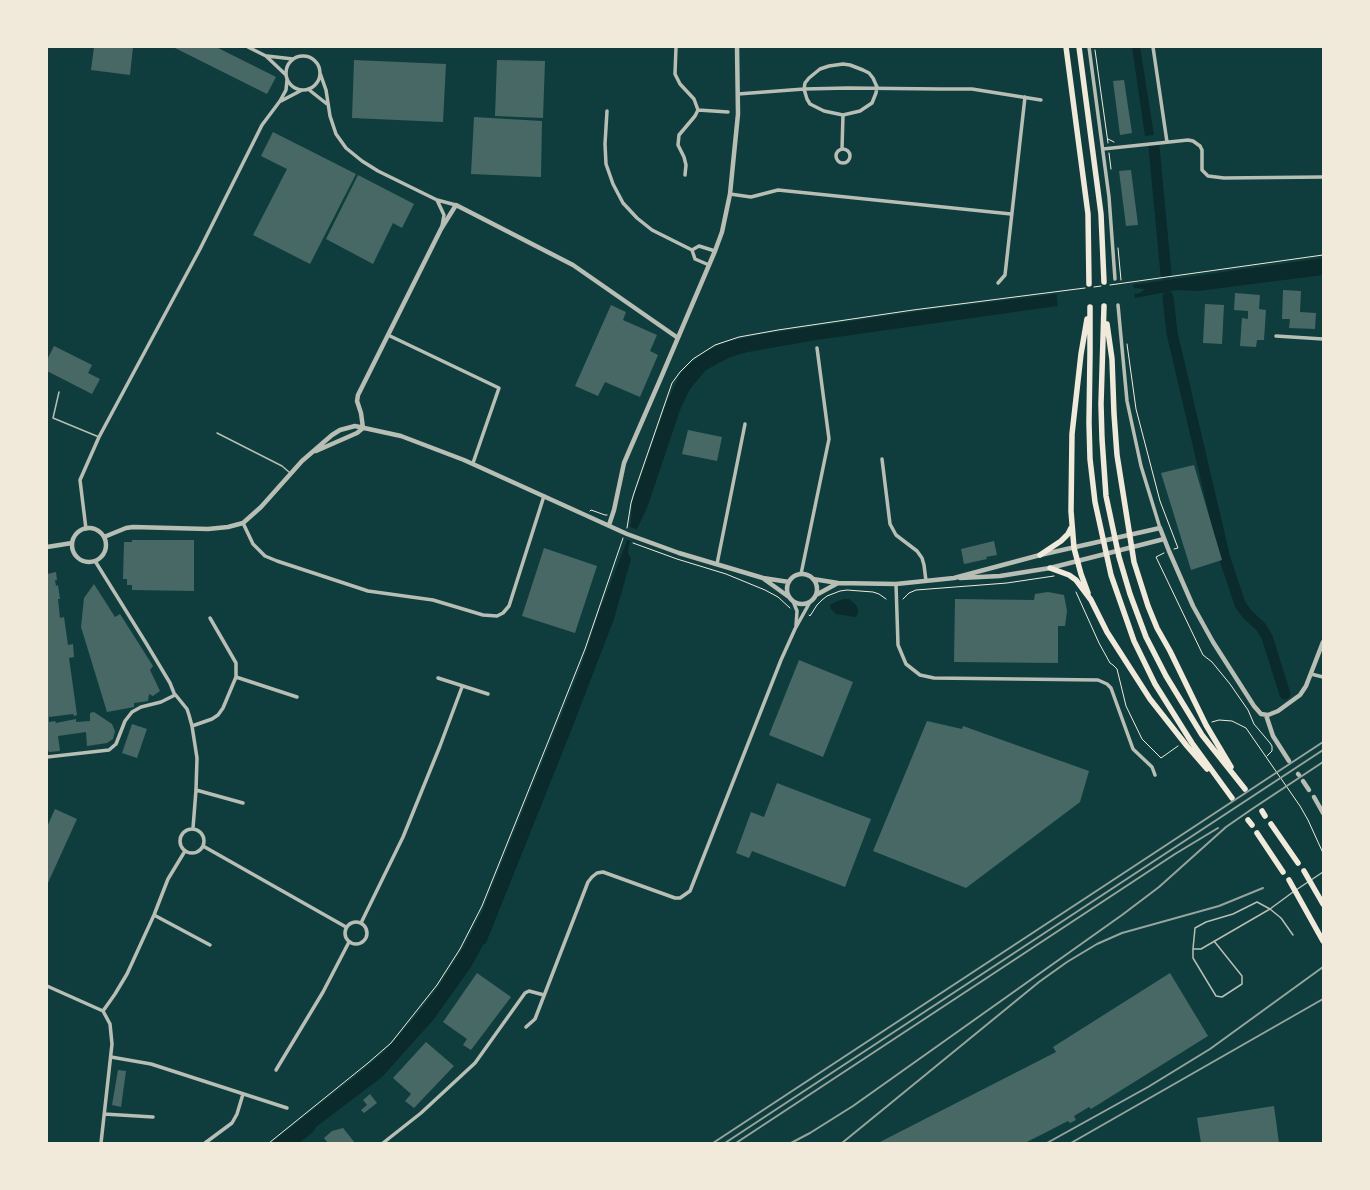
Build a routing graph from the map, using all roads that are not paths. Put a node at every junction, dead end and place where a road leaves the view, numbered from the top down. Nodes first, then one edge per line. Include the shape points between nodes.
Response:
1 (248, 47) edge
2 (676, 47) edge
3 (737, 47) edge
4 (1066, 47) edge
5 (1079, 47) edge
6 (1089, 47) edge
7 (1152, 47) edge
8 (266, 56) junction
9 (293, 59) junction
10 (320, 73) junction
11 (286, 75) junction
12 (287, 80) junction
13 (877, 87) junction
14 (308, 89) junction
15 (804, 89) junction
16 (302, 90) junction
17 (738, 94) junction
18 (1025, 97) junction
19 (1041, 100) dead end
20 (280, 101) junction
21 (328, 104) junction
22 (698, 110) junction
23 (607, 111) dead end
24 (728, 112) dead end
25 (843, 115) junction
26 (1136, 140) dead end
27 (1167, 142) junction
28 (1137, 146) junction
29 (842, 149) junction
30 (1103, 149) junction
31 (685, 175) dead end
32 (1323, 177) edge
33 (730, 194) junction
34 (437, 200) junction
35 (456, 206) junction
36 (1011, 214) junction
37 (441, 229) junction
38 (692, 250) junction
39 (715, 251) junction
40 (709, 266) junction
41 (1115, 279) dead end
42 (1104, 282) dead end
43 (998, 283) dead end
44 (1089, 284) dead end
45 (1118, 305) dead end
46 (388, 335) junction
47 (1276, 336) dead end
48 (678, 338) junction
49 (1323, 339) edge
50 (817, 348) dead end
51 (59, 392) dead end
52 (745, 424) dead end
53 (363, 428) junction
54 (217, 433) dead end
55 (99, 437) junction
56 (315, 451) junction
57 (882, 459) dead end
58 (473, 463) junction
59 (290, 473) junction
60 (544, 496) junction
61 (243, 523) junction
62 (609, 525) junction
63 (1072, 526) junction
64 (1160, 528) junction
65 (86, 529) junction
66 (1129, 535) junction
67 (104, 537) junction
68 (1164, 539) junction
69 (72, 543) junction
70 (47, 547) edge
71 (1131, 547) junction
72 (1074, 548) junction
73 (1040, 555) junction
74 (95, 561) junction
75 (1077, 561) junction
76 (717, 564) junction
77 (1050, 568) junction
78 (801, 574) junction
79 (763, 578) junction
80 (954, 578) junction
81 (813, 579) junction
82 (926, 581) junction
83 (789, 582) junction
84 (838, 583) junction
85 (896, 584) junction
86 (816, 595) junction
87 (791, 599) junction
88 (1091, 600) junction
89 (810, 602) junction
90 (210, 618) dead end
91 (795, 629) junction
92 (1323, 642) edge
93 (1311, 674) junction
94 (236, 677) junction
95 (1323, 677) edge
96 (438, 678) dead end
97 (462, 687) junction
98 (488, 694) dead end
99 (175, 695) junction
100 (297, 697) dead end
101 (1266, 715) junction
102 (192, 726) junction
103 (47, 757) edge
104 (1290, 761) dead end
105 (1155, 775) dead end
106 (1303, 781) dead end
107 (196, 790) junction
108 (1309, 790) dead end
109 (1314, 797) dead end
110 (242, 802) dead end
111 (1323, 813) edge
112 (1248, 820) dead end
113 (1271, 824) dead end
114 (1252, 825) dead end
115 (193, 828) junction
116 (1257, 833) dead end
117 (203, 846) junction
118 (184, 851) junction
119 (1298, 863) dead end
120 (1304, 871) dead end
121 (1283, 872) dead end
122 (1323, 872) edge
123 (1289, 880) dead end
124 (1313, 886) junction
125 (1323, 901) edge
126 (1323, 904) edge
127 (1270, 909) junction
128 (154, 915) junction
129 (361, 923) junction
130 (346, 927) junction
131 (1292, 935) dead end
132 (1214, 941) junction
133 (1323, 941) edge
134 (349, 942) junction
135 (210, 945) dead end
136 (1193, 949) junction
137 (47, 986) edge
138 (544, 996) junction
139 (103, 1011) junction
140 (526, 1027) dead end
141 (111, 1057) junction
142 (276, 1070) dead end
143 (244, 1094) junction
144 (287, 1108) dead end
145 (104, 1114) junction
146 (153, 1117) dead end
147 (101, 1143) edge
148 (205, 1143) edge
149 (383, 1143) edge

1 - 8 street
2 - 22 street via 675,74 680,84 694,99
3 - 17 street
4 - 44 highway via 1088,214
5 - 42 highway via 1101,214
6 - 30 street
7 - 27 street
8 - 9 street
8 - 11 street
9 - 10 street via 298,56 312,58 319,66
9 - 11 street via 288,64
10 - 14 street via 315,85
10 - 21 street
11 - 12 street
12 - 16 street via 292,86
12 - 20 street via 286,90
13 - 15 street
13 - 15 street via 869,73 843,64 828,66 813,73 805,83
13 - 18 street via 972,89
13 - 25 street via 875,98 867,107
14 - 16 street
14 - 21 street
15 - 17 street
15 - 25 street via 810,104 824,111
16 - 20 street
17 - 33 street
18 - 19 street
18 - 36 street
20 - 55 street via 262,125 200,249
21 - 34 street via 336,134 346,148 373,168
22 - 24 street
22 - 31 street via 680,135 678,145 686,165
23 - 38 street via 606,164 622,203 652,230
25 - 29 street
26 - 28 lane
27 - 28 street
27 - 32 street via 1188,140 1198,143 1202,150 1202,170 1208,176
28 - 30 street
29 - 29 street via 850,155 849,160 844,163 838,162 836,158 837,152
30 - 41 street
33 - 36 street via 751,197 778,190
33 - 39 street
34 - 35 street
34 - 37 street via 444,214
35 - 37 street
35 - 48 street via 573,265
36 - 43 street via 1005,275
37 - 46 street
38 - 39 street via 700,246
38 - 40 street via 695,259
39 - 40 street
40 - 48 street
45 - 64 street via 1127,400 1141,466
46 - 53 street via 358,395
46 - 58 street via 499,388
47 - 49 street
48 - 62 street via 624,463
50 - 78 street via 829,439
51 - 55 lane via 52,418
52 - 76 street
53 - 56 street
53 - 56 street via 355,426 340,430 332,434
53 - 58 street via 401,436
54 - 59 lane via 282,466
55 - 65 street via 80,480
56 - 59 street
57 - 82 street via 890,524 896,535 922,558
58 - 60 street
59 - 61 street via 261,507
60 - 61 street via 509,606 497,616 482,615 433,600 368,591 277,561 265,556 253,544
60 - 62 street
61 - 67 street via 228,528 208,529 133,527
62 - 76 street via 637,538
63 - 72 highway
63 - 73 highway via 1062,540
63 - 88 highway via 1072,434 1081,354 1090,307 1090,459 1097,517 1111,575 1134,641 1155,684 1192,743 1232,798 1150,699 1107,632
64 - 66 street
64 - 68 street
65 - 67 street via 96,530
65 - 69 street via 75,536
66 - 71 highway
66 - 71 highway via 1117,455 1112,359 1104,308 1102,439 1106,496 1121,564 1144,630 1166,676 1202,735 1245,789 1206,725 1157,628
66 - 72 street
67 - 74 street via 105,551
68 - 71 street
68 - 101 street via 1193,606 1213,642 1258,711
69 - 70 street
69 - 74 street via 74,552 80,559
71 - 75 street
72 - 73 street
72 - 75 highway
73 - 80 street
74 - 99 street
75 - 77 street
75 - 88 highway
76 - 79 street
77 - 80 street via 1000,576
77 - 88 highway via 1074,578
78 - 81 street
78 - 83 street
79 - 83 street
79 - 87 street
80 - 82 street
81 - 84 street
81 - 86 street via 817,586
82 - 85 street
83 - 87 street
84 - 85 street
84 - 86 street
85 - 105 street via 898,645 906,664 920,675 934,678 1098,680 1110,688 1133,749 1152,767
86 - 89 street
87 - 89 street via 801,604
87 - 91 street via 797,611
89 - 91 street
90 - 94 street via 236,663
91 - 138 street via 690,891 680,898 675,898 603,872 592,876
92 - 93 street
93 - 95 street
93 - 101 street via 1300,695 1278,711
94 - 100 street
94 - 102 street via 218,715
96 - 97 street
97 - 98 street
97 - 129 street via 403,838
99 - 102 street via 187,709
99 - 103 street via 132,712 124,721 116,744 109,750
101 - 104 street via 1273,736
102 - 107 street via 197,758
106 - 108 street
107 - 110 street
107 - 115 street
109 - 111 street
112 - 114 highway
113 - 119 highway
115 - 117 street via 203,835
115 - 118 street via 186,830 180,838
116 - 121 highway
117 - 118 street via 195,853
117 - 130 street
118 - 128 street via 168,879
120 - 124 highway
122 - 127 lane
123 - 133 highway
124 - 125 highway
124 - 126 highway
127 - 131 lane via 1281,918
127 - 132 lane
127 - 136 lane via 1257,902 1233,914 1206,922 1195,928
128 - 135 street
128 - 139 street via 127,974
129 - 130 street via 351,923
129 - 134 street via 367,931 366,938 356,944
130 - 134 street via 345,933
132 - 136 lane via 1201,949
132 - 136 lane via 1242,976 1242,984 1222,997 1216,996 1193,958
134 - 142 street via 323,992
137 - 139 street
138 - 140 street via 535,1019
138 - 149 street via 529,991 525,993 469,1069 421,1113
139 - 141 street via 112,1034
141 - 143 street via 151,1064
141 - 145 street
143 - 144 street
143 - 148 street via 232,1123
145 - 146 street
145 - 147 street

